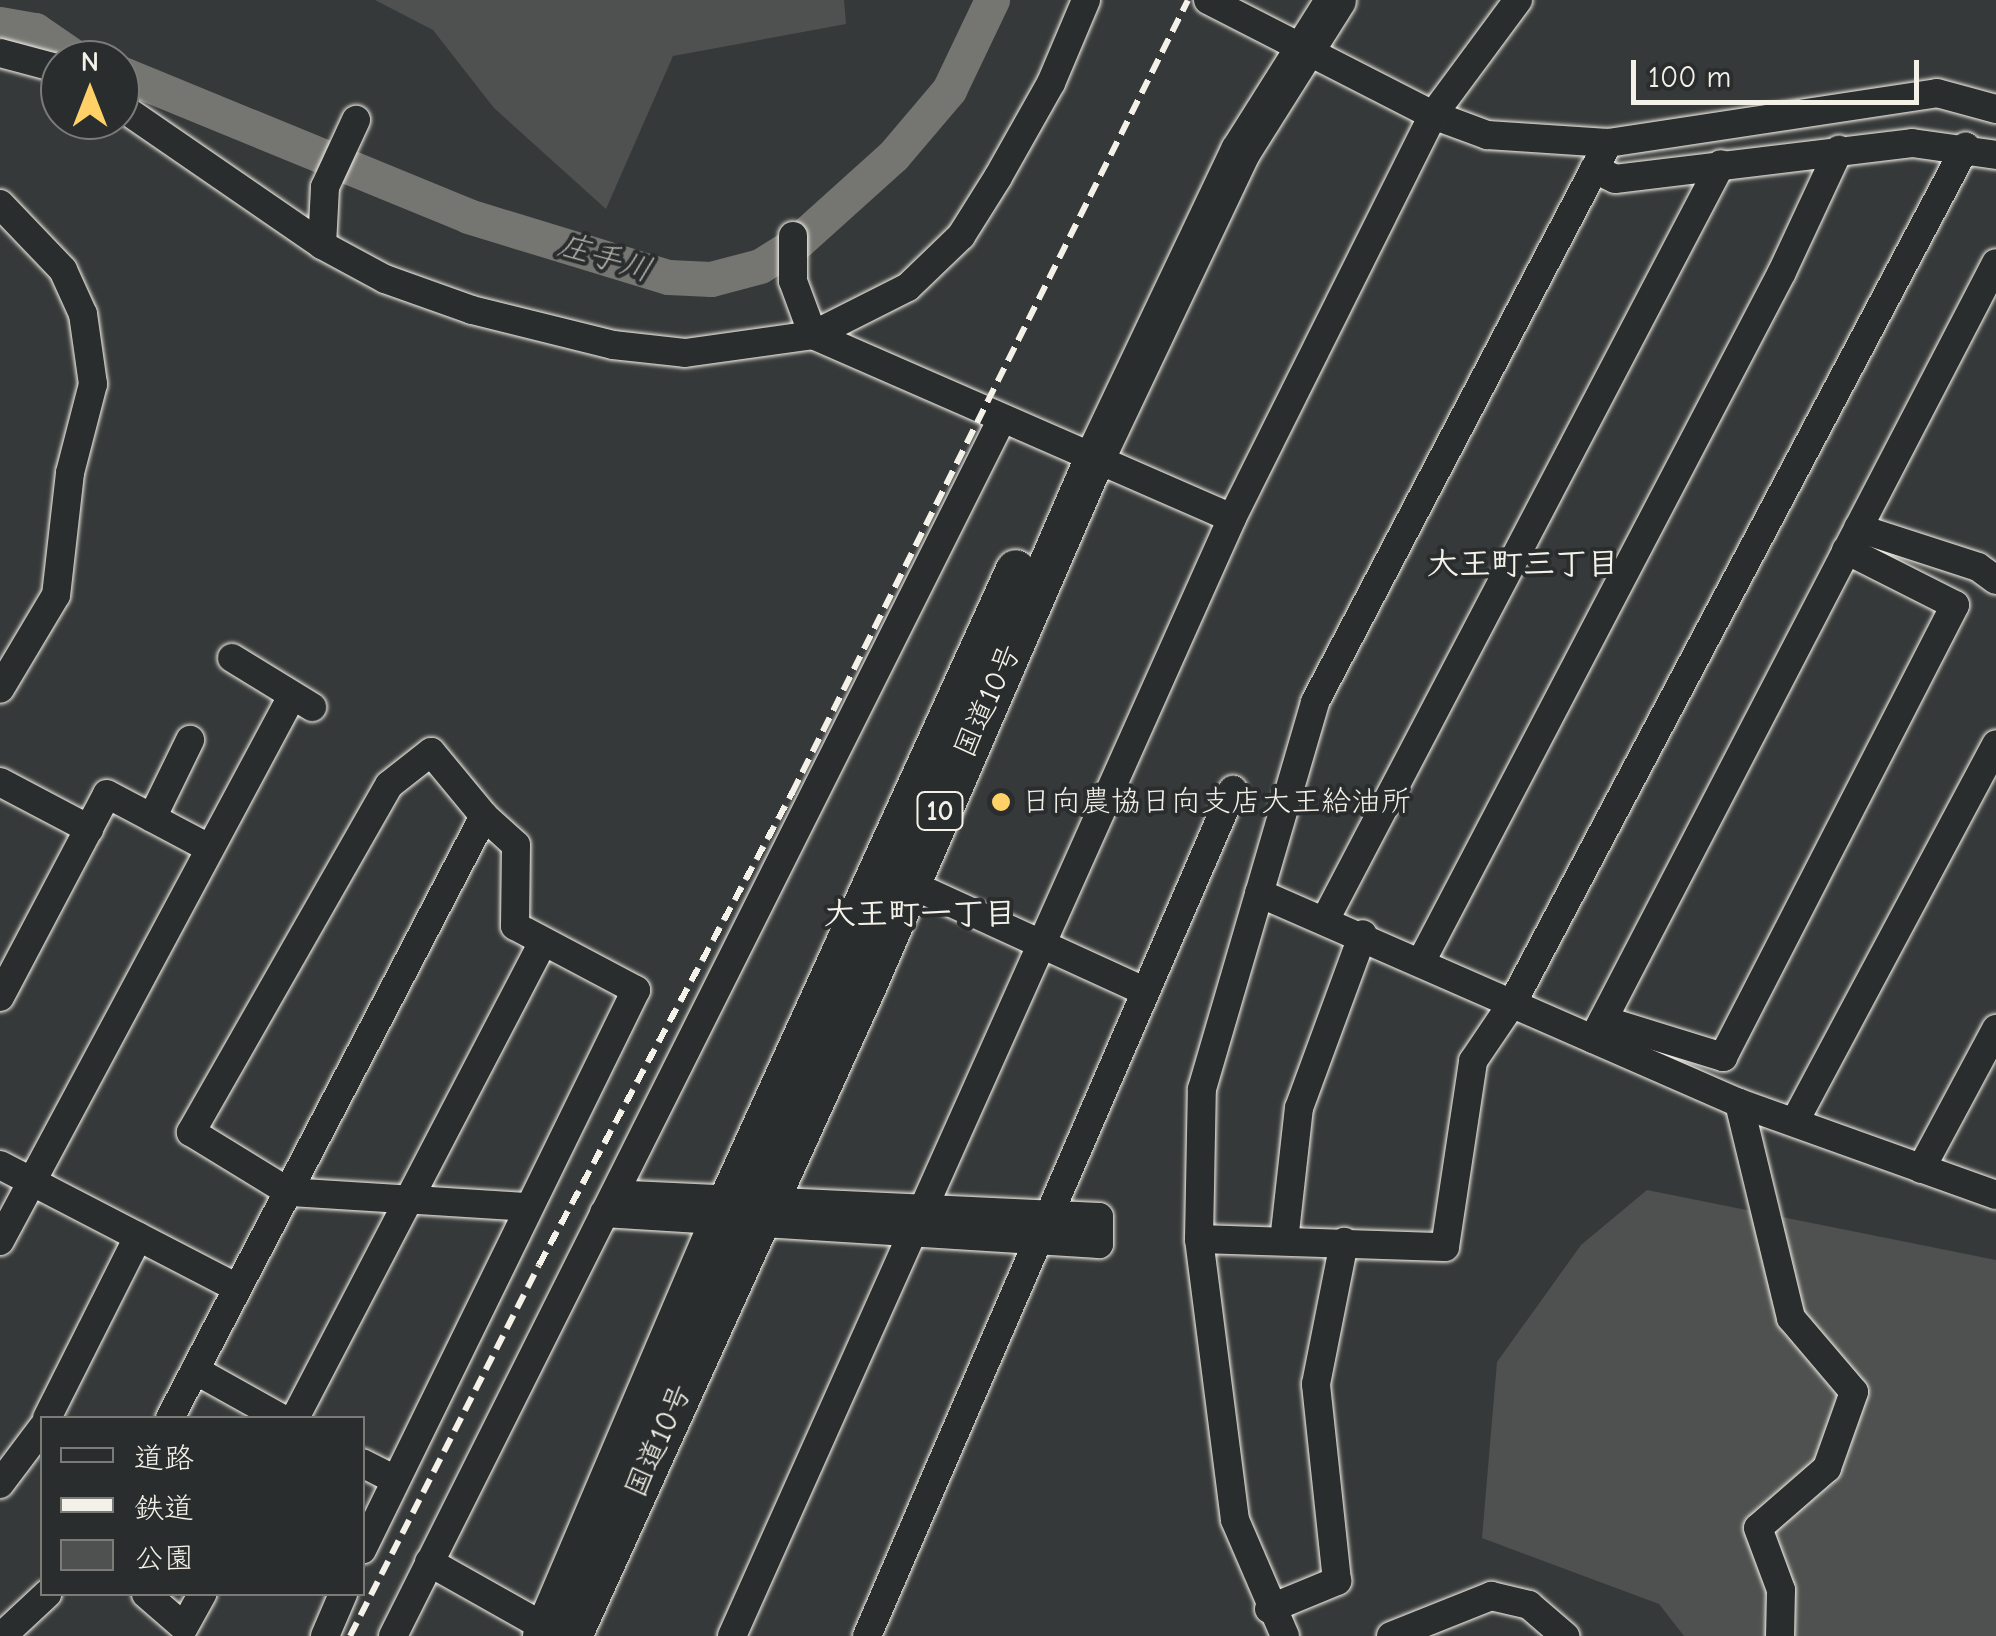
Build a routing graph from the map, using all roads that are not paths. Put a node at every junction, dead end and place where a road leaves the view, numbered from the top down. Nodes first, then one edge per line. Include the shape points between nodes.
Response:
1 (1086, 0) edge
2 (1208, 0) edge
3 (1305, 0) edge
4 (1336, 0) edge
5 (1518, 0) edge
6 (1291, 43) junction
7 (0, 52) edge
8 (40, 63) edge
9 (1996, 110) edge
10 (1434, 115) junction
11 (140, 120) edge
12 (356, 120) dead end
13 (1608, 143) junction
14 (1966, 146) junction
15 (1839, 150) junction
16 (1996, 155) edge
17 (1721, 164) junction
18 (1594, 169) junction
19 (0, 204) edge
20 (793, 236) dead end
21 (322, 244) junction
22 (1996, 263) edge
23 (814, 335) junction
24 (1002, 419) junction
25 (1083, 453) junction
26 (1232, 518) junction
27 (1852, 540) junction
28 (1996, 580) edge
29 (232, 658) dead end
30 (0, 690) edge
31 (190, 740) dead end
32 (1996, 744) edge
33 (0, 782) edge
34 (1233, 790) dead end
35 (484, 816) junction
36 (152, 818) junction
37 (89, 829) junction
38 (209, 848) junction
39 (908, 884) junction
40 (1259, 893) junction
41 (1326, 918) junction
42 (1363, 934) junction
43 (543, 942) junction
44 (1040, 944) junction
45 (1422, 960) junction
46 (1144, 991) junction
47 (0, 997) edge
48 (1514, 1002) junction
49 (1598, 1030) junction
50 (1996, 1030) edge
51 (1739, 1103) junction
52 (1795, 1121) junction
53 (0, 1166) edge
54 (1921, 1168) junction
55 (31, 1182) junction
56 (289, 1192) junction
57 (1996, 1195) edge
58 (409, 1199) junction
59 (609, 1204) junction
60 (528, 1207) junction
61 (744, 1211) junction
62 (916, 1220) junction
63 (1038, 1228) junction
64 (138, 1237) junction
65 (1199, 1238) junction
66 (1284, 1241) junction
67 (0, 1242) edge
68 (1344, 1242) junction
69 (234, 1287) junction
70 (195, 1370) junction
71 (48, 1416) edge
72 (171, 1416) edge
73 (276, 1416) edge
74 (296, 1416) edge
75 (40, 1431) edge
76 (365, 1465) edge
77 (394, 1480) junction
78 (0, 1484) edge
79 (365, 1543) edge
80 (429, 1562) junction
81 (45, 1596) edge
82 (148, 1596) edge
83 (201, 1596) edge
84 (343, 1596) edge
85 (1269, 1609) junction
86 (1428, 1628) edge
87 (554, 1633) edge
88 (2, 1636) edge
89 (325, 1636) edge
90 (392, 1636) edge
91 (732, 1636) edge
92 (866, 1636) edge
93 (1285, 1636) edge
94 (1391, 1636) edge
95 (1565, 1636) edge
96 (1780, 1636) edge

1 - 23 street via 1051,84 961,236 908,287
2 - 6 street
3 - 6 highway, 国道10号 / 10
4 - 6 highway, 国道10号 / 10
5 - 10 street
6 - 10 street
6 - 25 highway, 国道10号 / 10
7 - 8 street
9 - 13 street via 1936,93
10 - 13 street via 1487,135
10 - 26 street
11 - 21 street
12 - 21 street via 325,188
13 - 18 street
14 - 15 street
14 - 16 street
14 - 48 street
15 - 17 street
15 - 45 street via 1774,290
17 - 18 street via 1615,179
17 - 41 street
18 - 40 street via 1315,702
19 - 30 street via 64,270 83,314 93,384 70,473 56,595
20 - 23 street via 793,281
21 - 23 street via 385,279 472,310 613,345 685,353
22 - 27 street
23 - 24 street
24 - 25 street
24 - 59 street
25 - 26 street
25 - 39 highway, 国道10号 / 10
25 - 61 highway, 国道10号 / 10
26 - 44 street
27 - 28 street via 1978,567
27 - 49 street
27 - 49 street via 1955,605 1723,1057
29 - 38 street via 302,701
31 - 36 street
32 - 52 street
33 - 37 street
34 - 46 street
35 - 43 street via 516,845 516,926
35 - 56 street
35 - 56 street via 431,752 389,785 192,1132
36 - 37 street via 107,794
36 - 38 street
37 - 47 street
38 - 55 street
39 - 44 street
39 - 61 highway, 国道10号 / 10
40 - 41 street
40 - 65 street via 1202,1088
41 - 42 street
42 - 45 street
42 - 66 street via 1299,1108
43 - 58 street
43 - 60 street via 636,990
44 - 46 street
44 - 62 street
45 - 48 street
46 - 63 street
48 - 49 street
48 - 68 street via 1473,1062 1445,1247
49 - 51 street
50 - 54 street
51 - 52 street
51 - 96 street via 1791,1318 1854,1392 1828,1468 1758,1528 1780,1590
52 - 54 street
53 - 55 street
54 - 57 street
55 - 64 street
55 - 67 street
56 - 58 street
56 - 69 street
58 - 60 street
58 - 74 street
59 - 61 street
59 - 80 street
60 - 77 street
61 - 62 street
61 - 87 highway, 国道10号 / 10
62 - 63 street
62 - 91 street
63 - 92 street
64 - 69 street
64 - 71 street
65 - 66 street
65 - 85 street via 1235,1520
66 - 68 street
68 - 85 street via 1316,1384 1337,1581
69 - 70 street
70 - 72 street
70 - 73 street
75 - 78 street
76 - 77 street
77 - 79 street
80 - 87 street
80 - 90 street
81 - 88 street
82 - 83 street via 184,1626
84 - 89 street
85 - 93 street
86 - 94 street
86 - 95 street via 1491,1596 1528,1605

